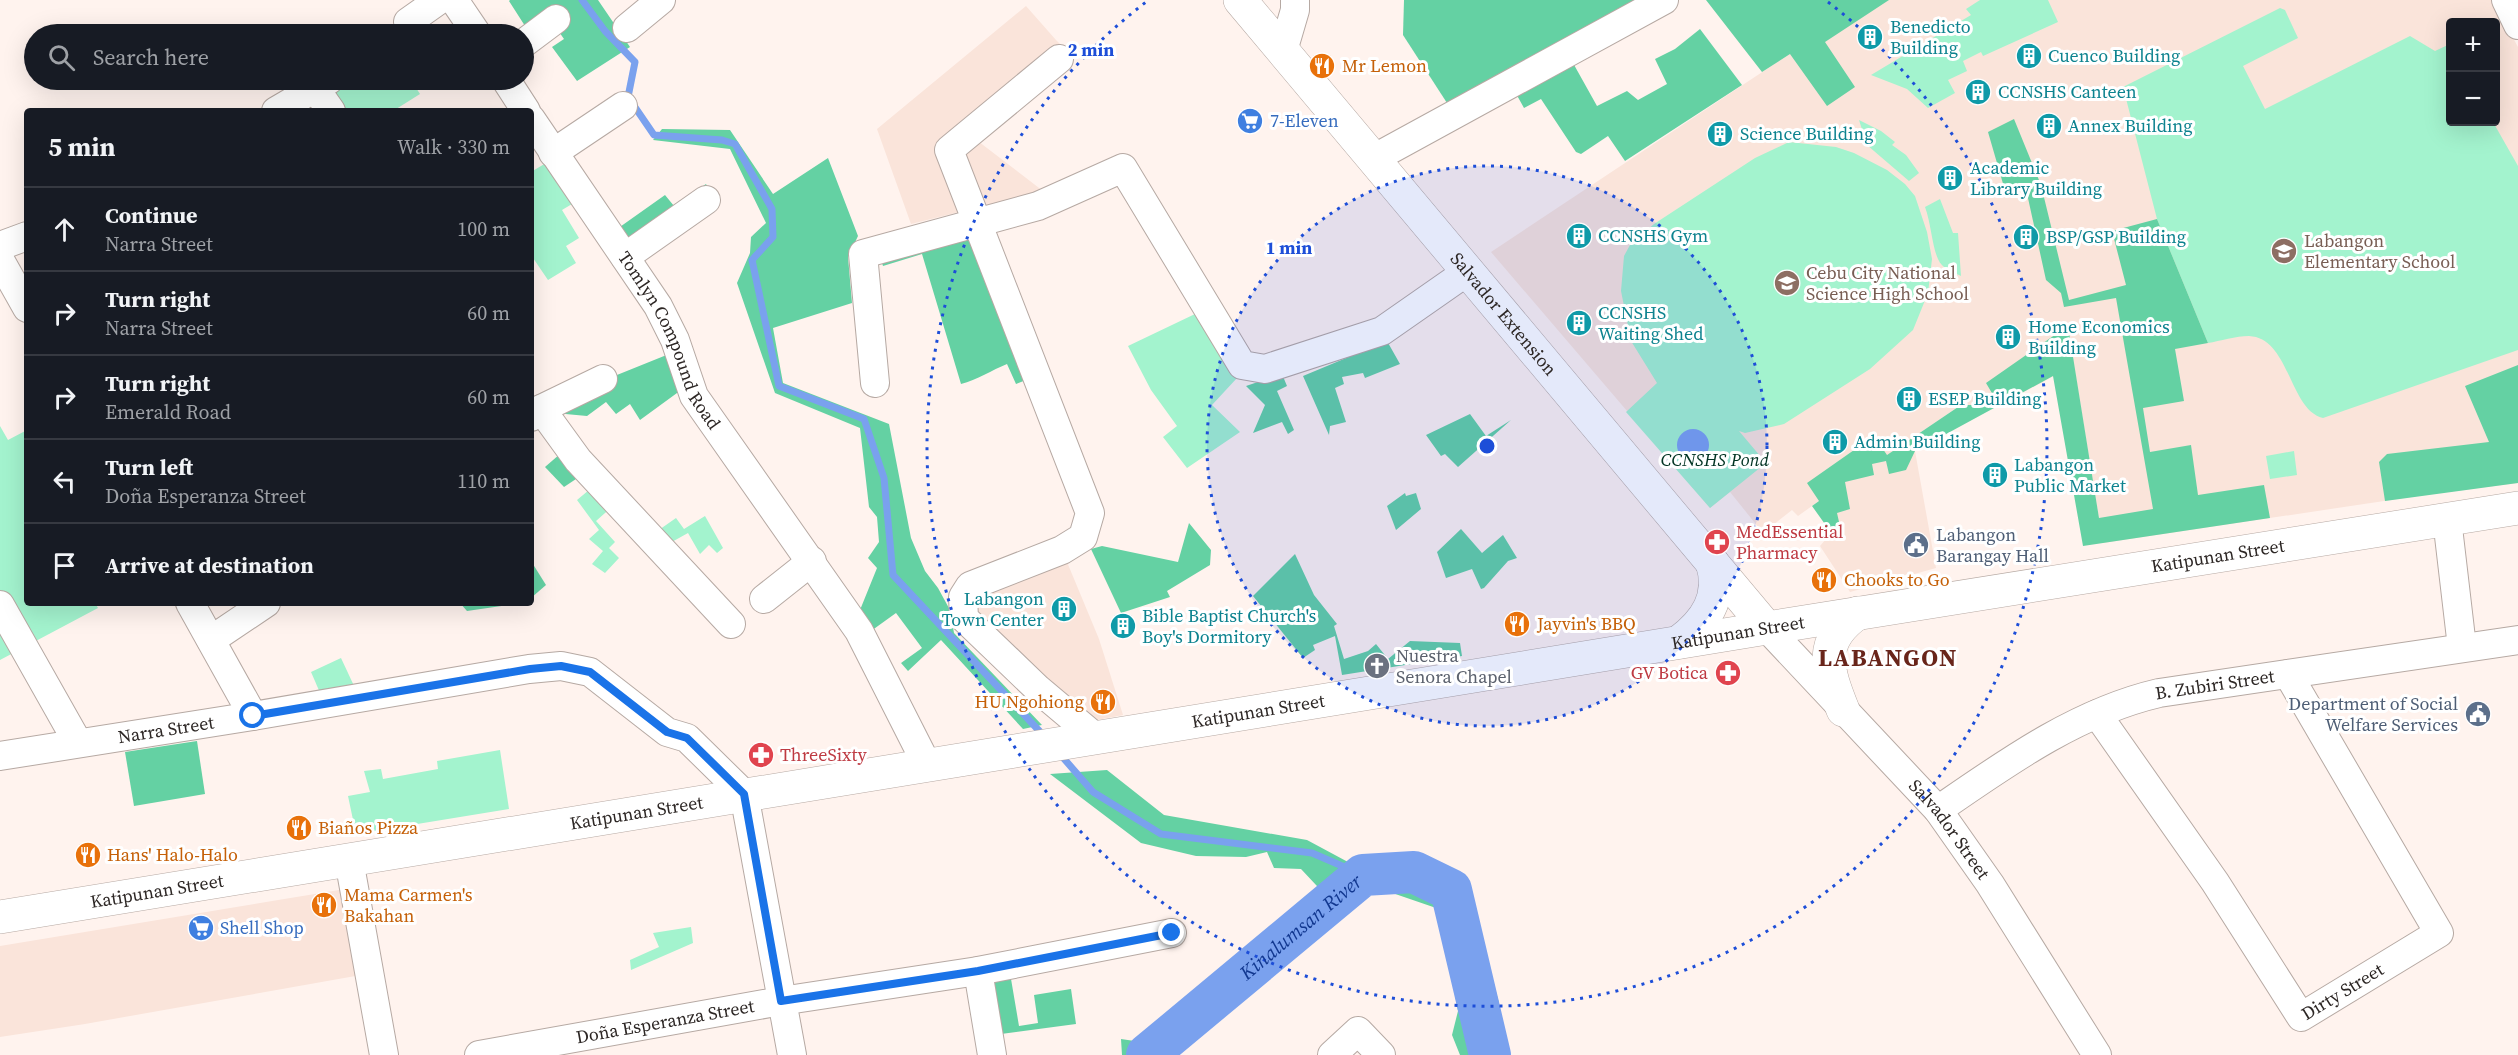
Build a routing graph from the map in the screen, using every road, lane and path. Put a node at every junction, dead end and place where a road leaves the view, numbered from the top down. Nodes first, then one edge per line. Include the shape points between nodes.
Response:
1 (439, 0) edge
2 (454, 0) edge
3 (661, 0) edge
4 (1240, 0) edge
5 (1295, 0) edge
6 (1664, 0) edge
7 (2506, 0) edge
8 (556, 19) dead end
9 (408, 22) dead end
10 (470, 24) edge
11 (2518, 25) edge
12 (627, 28) dead end
13 (534, 36) edge
14 (1283, 51) junction
15 (1059, 59) dead end
16 (512, 90) edge
17 (325, 93) edge
18 (623, 106) dead end
19 (284, 108) edge
20 (524, 108) edge
21 (534, 124) edge
22 (553, 153) junction
23 (1373, 159) junction
24 (706, 200) dead end
25 (977, 222) junction
26 (24, 237) edge
27 (0, 246) edge
28 (626, 257) junction
29 (0, 260) edge
30 (1468, 272) junction
31 (24, 303) edge
32 (603, 379) dead end
33 (875, 383) dead end
34 (536, 413) edge
35 (2518, 508) edge
36 (2447, 519) junction
37 (812, 561) junction
38 (1713, 562) junction
39 (764, 599) dead end
40 (0, 605) edge
41 (192, 606) edge
42 (261, 606) edge
43 (1858, 613) junction
44 (731, 624) dead end
45 (1767, 628) junction
46 (210, 640) junction
47 (2518, 640) edge
48 (1678, 642) junction
49 (2462, 647) junction
50 (2288, 674) junction
51 (1843, 710) junction
52 (2097, 714) junction
53 (253, 716) junction
54 (1094, 738) junction
55 (78, 743) junction
56 (0, 756) edge
57 (927, 765) junction
58 (733, 796) junction
59 (1938, 810) junction
60 (349, 860) junction
61 (0, 917) edge
62 (1172, 933) dead end
63 (978, 971) junction
64 (781, 1001) junction
65 (384, 1055) edge
66 (478, 1055) edge
67 (792, 1055) edge
68 (992, 1055) edge
69 (1332, 1055) edge
70 (1381, 1055) edge
71 (2097, 1055) edge

1 - 9 street
2 - 10 street
3 - 12 street
4 - 14 main road, Salvador Extension
5 - 14 street
6 - 23 street
7 - 11 street
8 - 13 street
14 - 23 main road, Salvador Extension
15 - 25 street via 949,150
16 - 20 street
17 - 19 street
18 - 22 street
21 - 22 street, Tomlyn Compound Road
22 - 28 street, Tomlyn Compound Road
23 - 30 main road, Salvador Extension
24 - 28 street
25 - 30 street via 1038,206 1123,168 1237,359 1242,365 1265,369 1382,331
25 - 33 street via 863,254
25 - 54 street via 1090,513 1083,537 1062,550 970,586 963,597 964,618
26 - 27 street
28 - 37 street, Tomlyn Compound Road via 675,340 694,396
29 - 31 street
30 - 38 main road, Salvador Extension
32 - 34 street
34 - 44 street
35 - 36 main road, Katipunan Street
36 - 43 main road, Katipunan Street
36 - 49 street
37 - 39 street
37 - 57 street, Tomlyn Compound Road via 859,631
38 - 45 main road, Salvador Extension
38 - 48 main road via 1713,602 1702,620
40 - 55 street
41 - 46 street
42 - 46 street
43 - 45 main road, Katipunan Street
43 - 51 main road via 1840,629 1829,649 1830,672
45 - 48 main road, Katipunan Street
45 - 51 street, Salvador Street
46 - 53 street
47 - 49 street, B. Zubiri Street
48 - 54 main road, Katipunan Street
49 - 50 street, B. Zubiri Street
50 - 52 street, B. Zubiri Street via 2159,693 2127,700
50 - 52 street, Dirty Street via 2439,933 2301,1017 2215,882
51 - 59 street, Salvador Street
52 - 59 street, B. Zubiri Street via 2022,754
53 - 55 street, Narra Street
53 - 58 street, Narra Street via 561,666 590,672 667,732 675,752
54 - 57 main road, Katipunan Street
55 - 56 street, Narra Street
57 - 58 main road, Katipunan Street
58 - 60 main road, Katipunan Street
58 - 64 street
59 - 71 street, Salvador Street
60 - 61 main road, Katipunan Street
60 - 65 street
62 - 63 street, Doña Esperanza Street
63 - 64 street, Doña Esperanza Street
63 - 68 street
64 - 66 street, Doña Esperanza Street
64 - 67 street
69 - 70 street via 1358,1032

